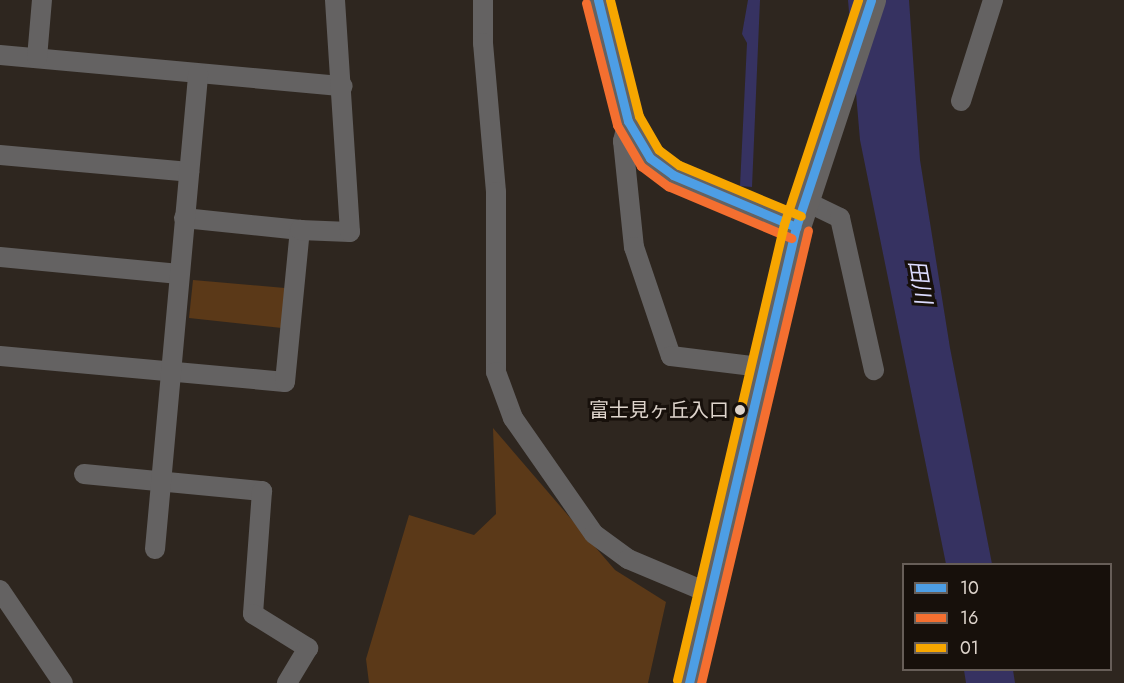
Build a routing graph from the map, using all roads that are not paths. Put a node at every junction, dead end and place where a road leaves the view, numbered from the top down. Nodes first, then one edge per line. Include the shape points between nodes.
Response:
1 (42, 0) edge
2 (334, 0) edge
3 (483, 0) edge
4 (598, 0) edge
5 (871, 0) edge
6 (993, 0) edge
7 (0, 55) edge
8 (37, 58) junction
9 (198, 74) junction
10 (343, 86) junction
11 (961, 101) dead end
12 (628, 121) junction
13 (0, 155) edge
14 (189, 172) junction
15 (804, 202) junction
16 (184, 218) junction
17 (300, 230) junction
18 (0, 257) edge
19 (179, 274) junction
20 (0, 356) edge
21 (760, 367) junction
22 (874, 370) dead end
23 (170, 372) junction
24 (84, 474) dead end
25 (160, 480) junction
26 (155, 549) dead end
27 (0, 590) edge
28 (709, 593) junction
29 (63, 683) edge
30 (287, 683) edge
31 (688, 683) edge

1 - 8 street
2 - 10 street
3 - 28 street via 496,192 496,372 513,418 594,534 628,559
4 - 12 street
5 - 15 main road
6 - 11 street
7 - 8 street
8 - 9 street
9 - 10 street
9 - 14 street
10 - 17 street via 350,232
12 - 15 street via 650,158 673,175
12 - 21 street via 623,141 634,247 671,356
13 - 14 street
14 - 16 street
15 - 21 main road
15 - 22 street via 840,218
16 - 17 street
16 - 19 street
17 - 23 street via 285,382
18 - 19 street
19 - 23 street
20 - 23 street
21 - 28 main road
23 - 25 street
24 - 25 street
25 - 26 street
25 - 30 street via 262,491 253,614 309,648
27 - 29 street
28 - 31 main road

